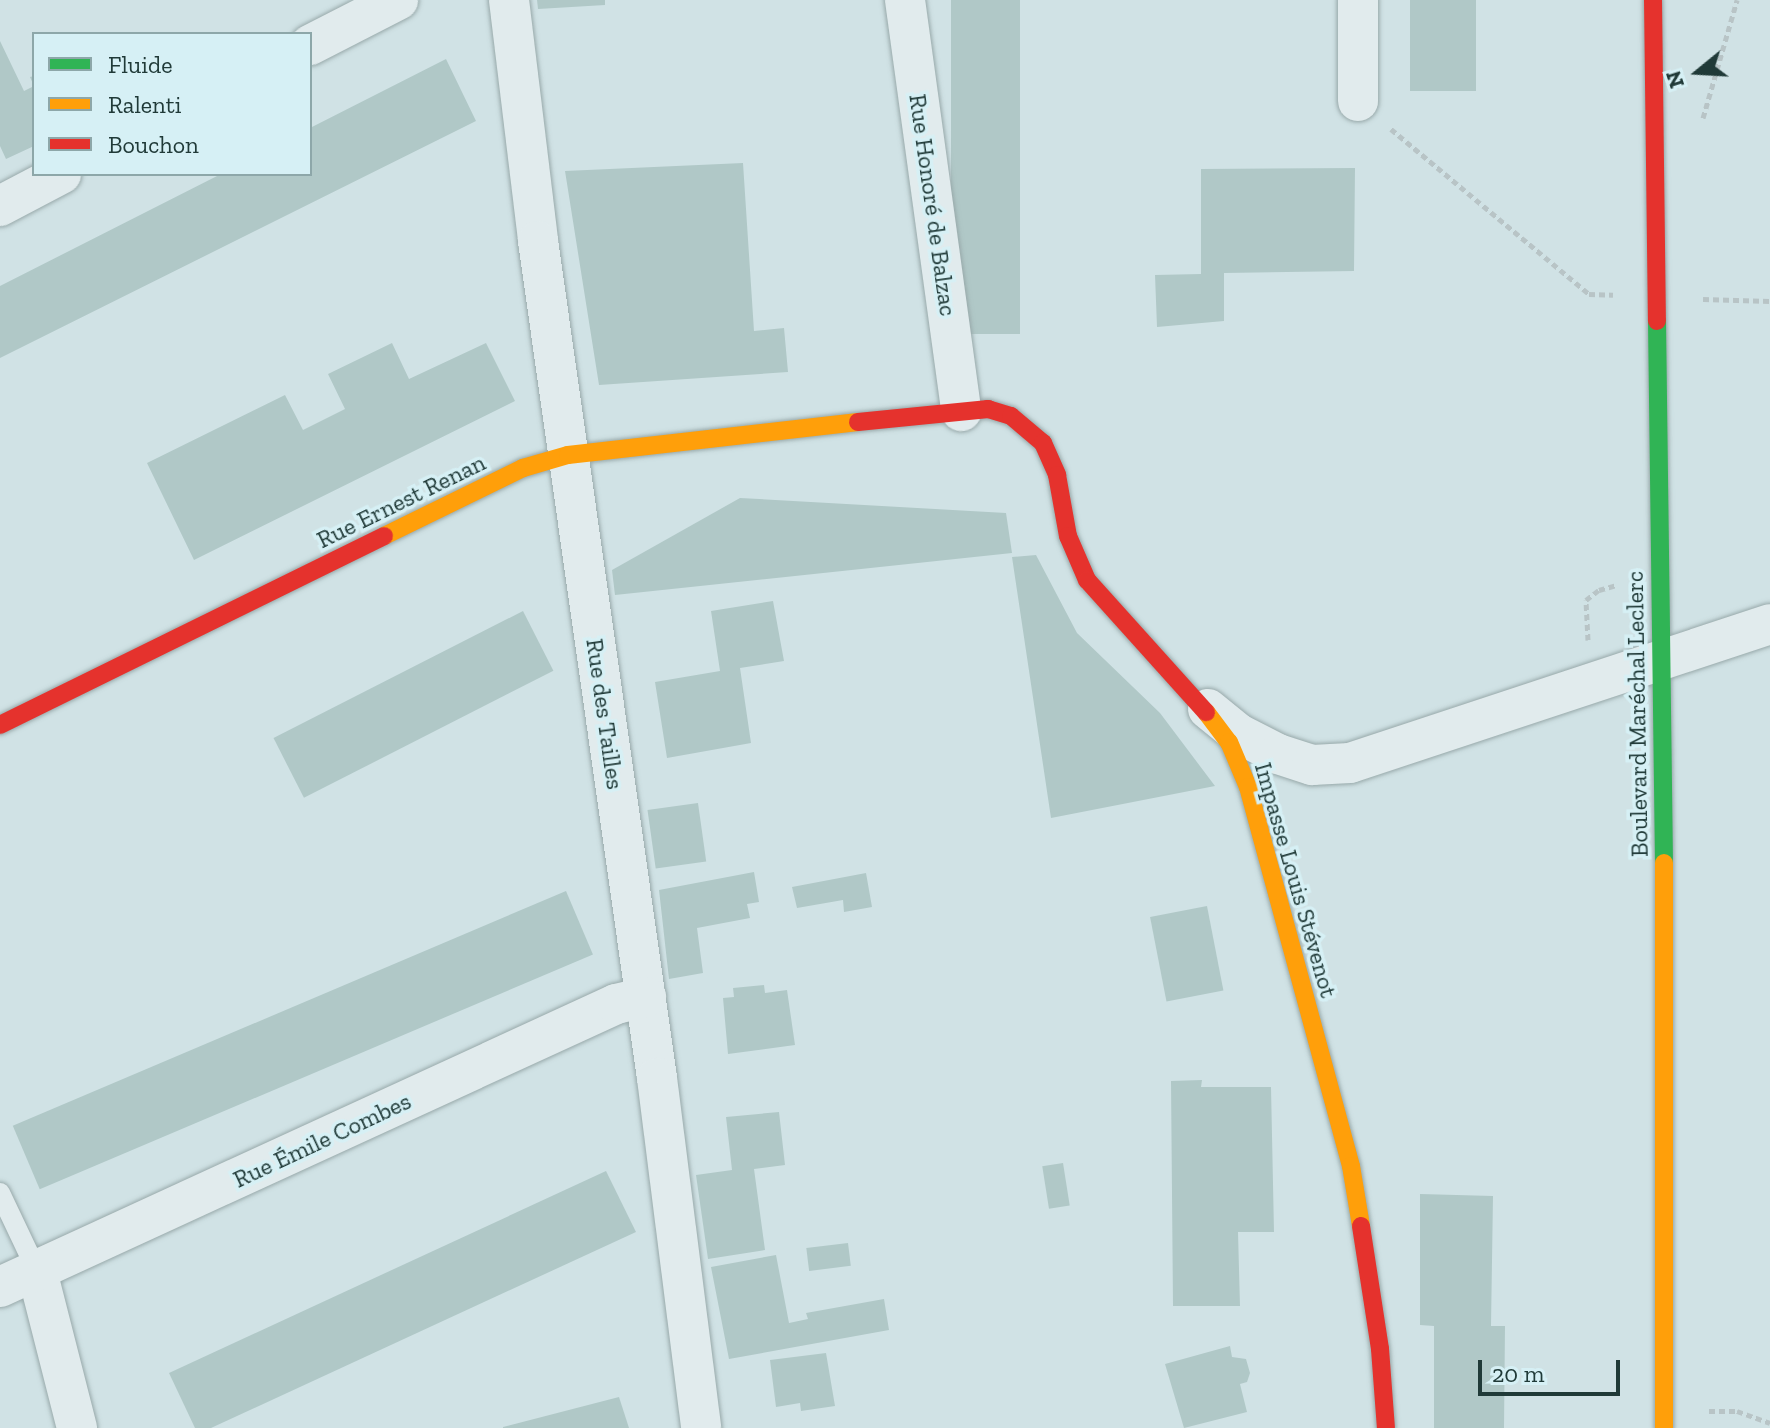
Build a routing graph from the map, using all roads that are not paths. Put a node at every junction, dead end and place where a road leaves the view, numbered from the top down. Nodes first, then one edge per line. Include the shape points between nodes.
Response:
1 (398, 0) edge
2 (509, 0) edge
3 (905, 0) edge
4 (1358, 0) edge
5 (1653, 0) edge
6 (312, 44) edge
7 (1358, 101) road end
8 (57, 176) edge
9 (0, 206) edge
10 (961, 411) junction
11 (1011, 416) joint
12 (568, 455) junction
13 (1770, 624) edge
14 (1659, 663) junction
15 (1201, 704) junction
16 (0, 725) edge
17 (646, 997) junction
18 (0, 1193) edge
19 (37, 1271) junction
20 (0, 1287) edge
21 (1664, 1419) edge
22 (77, 1428) edge
23 (701, 1428) edge
24 (1386, 1428) edge

1 - 6 street
2 - 12 street, Rue des Tailles
3 - 10 street, Rue Honoré de Balzac
4 - 7 street
5 - 14 street, Boulevard Maréchal Leclerc
8 - 9 street
10 - 11 street, Rue Ernest Renan via 988,409
10 - 12 street, Rue Ernest Renan
11 - 15 street, Impasse Louis Stévenot via 1043,443 1057,475 1068,536 1087,580
12 - 16 street, Rue Ernest Renan via 523,468
12 - 17 street, Rue des Tailles
13 - 14 street
14 - 15 street via 1350,763 1312,765 1278,754 1239,734
14 - 21 street, Boulevard Maréchal Leclerc via 1665,964
15 - 24 street, Impasse Louis Stévenot via 1229,742 1248,787 1351,1166 1373,1293
17 - 19 street, Rue Émile Combes via 616,1004
17 - 23 street, Rue des Tailles
18 - 19 lane
19 - 20 street, Rue Émile Combes
19 - 22 street

